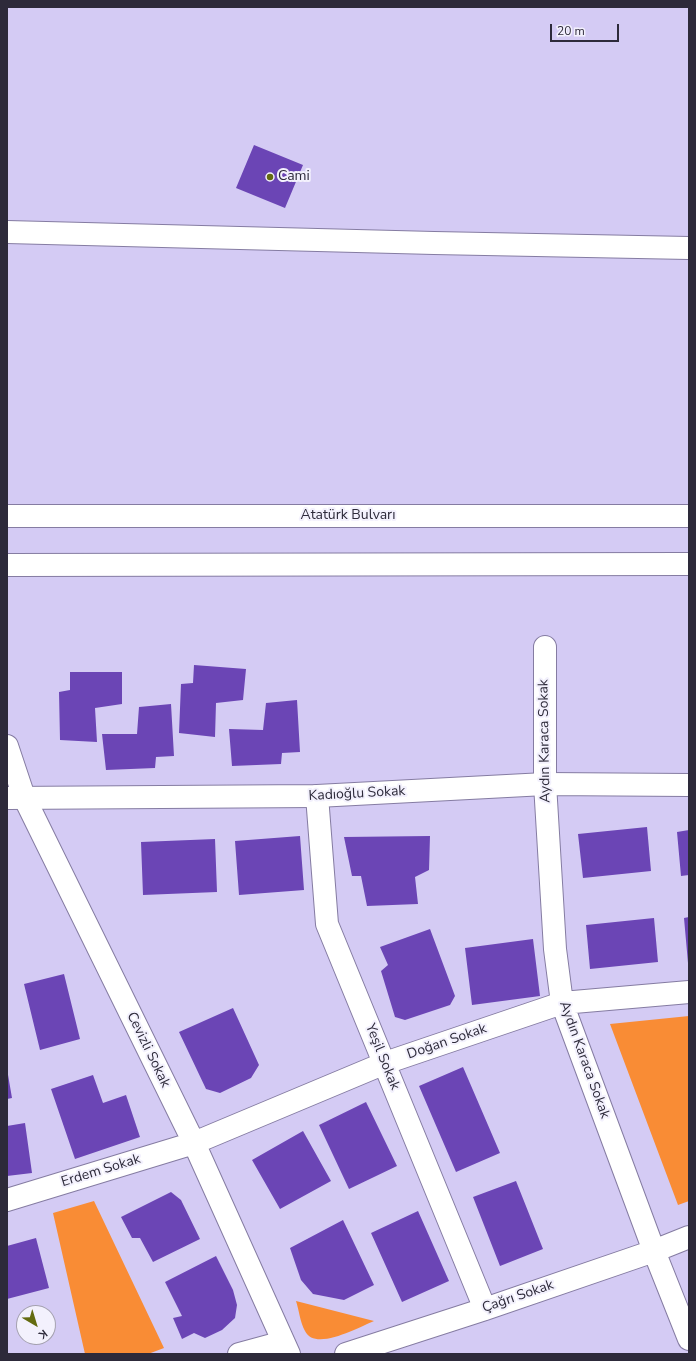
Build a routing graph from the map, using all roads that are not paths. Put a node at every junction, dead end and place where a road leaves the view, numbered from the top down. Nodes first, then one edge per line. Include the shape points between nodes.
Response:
1 (7, 232) edge
2 (689, 248) edge
3 (7, 516) edge
4 (689, 516) edge
5 (689, 564) edge
6 (7, 565) edge
7 (545, 648) dead end
8 (7, 746) edge
9 (545, 784) junction
10 (689, 785) edge
11 (317, 796) junction
12 (16, 798) edge
13 (689, 992) edge
14 (562, 1003) junction
15 (384, 1063) junction
16 (194, 1143) junction
17 (7, 1200) edge
18 (689, 1237) edge
19 (654, 1251) junction
20 (485, 1309) junction
21 (689, 1339) edge
22 (286, 1348) edge
23 (239, 1354) edge
24 (346, 1354) edge

1 - 2 street
3 - 4 street, Atatürk Bulvarı
5 - 6 street
7 - 9 street, Aydın Karaca Sokak
8 - 12 street, Cevizli Sokak
9 - 10 street, Kadıoğlu Sokak
9 - 11 street, Kadıoğlu Sokak
9 - 14 street, Aydın Karaca Sokak via 555,949
11 - 12 street, Kadıoğlu Sokak
11 - 15 street, Yeşil Sokak via 326,924
12 - 16 street, Cevizli Sokak
13 - 14 street, Doğan Sokak
14 - 15 street, Doğan Sokak
14 - 19 street, Aydın Karaca Sokak
15 - 16 street, Doğan Sokak
15 - 20 street, Yeşil Sokak
16 - 17 street, Erdem Sokak
16 - 22 street, Cevizli Sokak
18 - 19 street, Çağrı Sokak
19 - 20 street, Çağrı Sokak
19 - 21 street, Aydın Karaca Sokak
20 - 24 street, Çağrı Sokak
22 - 23 street

